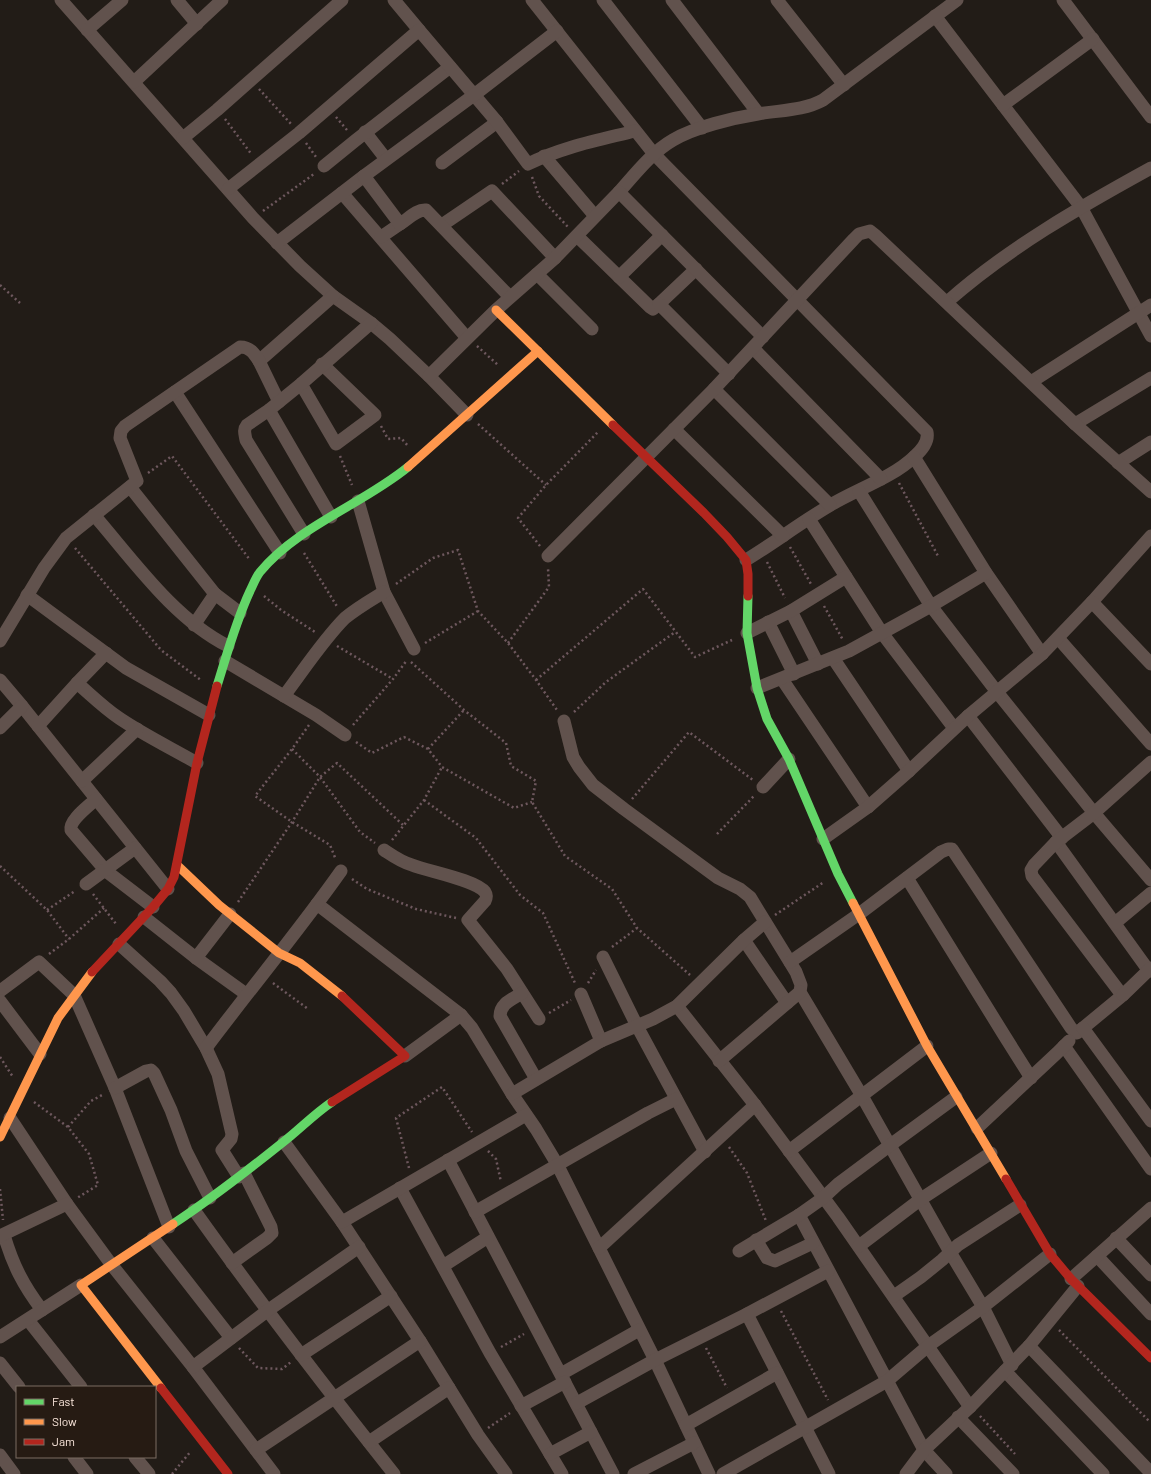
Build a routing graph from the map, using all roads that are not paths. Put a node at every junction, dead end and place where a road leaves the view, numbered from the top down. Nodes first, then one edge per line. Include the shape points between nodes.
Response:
1 (61, 0) edge
2 (122, 0) edge
3 (178, 0) edge
4 (222, 0) edge
5 (342, 0) edge
6 (394, 0) edge
7 (532, 0) edge
8 (603, 0) edge
9 (672, 0) edge
10 (777, 0) edge
11 (957, 0) edge
12 (1063, 0) edge
13 (935, 16) junction
14 (197, 24) junction
15 (87, 30) junction
16 (419, 30) junction
17 (557, 31) junction
18 (1093, 40) junction
19 (450, 67) junction
20 (134, 82) junction
21 (844, 85) junction
22 (474, 95) junction
23 (1003, 105) junction
24 (758, 113) junction
25 (1151, 117) edge
26 (497, 122) junction
27 (702, 128) junction
28 (635, 131) junction
29 (360, 136) junction
30 (183, 138) junction
31 (654, 154) junction
32 (544, 156) junction
33 (386, 159) junction
34 (442, 163) dead end
35 (324, 166) road end
36 (1151, 168) edge
37 (364, 176) junction
38 (228, 189) junction
39 (619, 192) junction
40 (342, 193) junction
41 (1080, 207) junction
42 (595, 216) junction
43 (400, 224) junction
44 (442, 225) junction
45 (662, 235) junction
46 (577, 236) junction
47 (381, 237) junction
48 (277, 243) junction
49 (555, 258) junction
50 (696, 269) junction
51 (537, 274) junction
52 (619, 277) junction
53 (333, 296) junction
54 (510, 297) junction
55 (796, 300) junction
56 (947, 302) junction
57 (659, 304) junction
58 (1151, 305) edge
59 (496, 310) junction
60 (1138, 313) junction
61 (371, 323) junction
62 (592, 329) dead end
63 (763, 336) junction
64 (1151, 336) edge
65 (467, 338) junction
66 (753, 348) junction
67 (538, 351) junction
68 (259, 361) junction
69 (322, 364) junction
70 (729, 374) junction
71 (429, 376) junction
72 (1151, 378) edge
73 (1031, 382) junction
74 (300, 384) junction
75 (714, 389) junction
76 (175, 392) junction
77 (274, 406) junction
78 (467, 415) junction
79 (1076, 424) junction
80 (674, 428) junction
81 (1151, 442) edge
82 (914, 457) junction
83 (646, 458) junction
84 (1118, 463) junction
85 (881, 478) junction
86 (133, 484) junction
87 (859, 491) junction
88 (1151, 492) edge
89 (358, 500) junction
90 (830, 505) junction
91 (94, 515) junction
92 (331, 518) junction
93 (809, 519) junction
94 (783, 536) junction
95 (1151, 536) edge
96 (300, 537) junction
97 (280, 553) junction
98 (548, 556) road end
99 (746, 560) junction
100 (986, 573) junction
101 (846, 577) junction
102 (384, 592) junction
103 (27, 594) junction
104 (215, 594) junction
105 (1092, 602) junction
106 (931, 606) junction
107 (791, 611) junction
108 (240, 613) junction
109 (768, 622) junction
110 (194, 625) junction
111 (747, 633) junction
112 (882, 633) junction
113 (1058, 638) junction
114 (0, 641) edge
115 (228, 646) junction
116 (414, 649) road end
117 (106, 653) junction
118 (1042, 654) junction
119 (833, 658) junction
120 (225, 661) junction
121 (818, 664) junction
122 (1151, 664) edge
123 (788, 677) junction
124 (0, 680) edge
125 (77, 682) junction
126 (757, 688) junction
127 (997, 692) junction
128 (284, 696) junction
129 (22, 706) junction
130 (209, 715) junction
131 (968, 716) junction
132 (564, 721) road end
133 (38, 726) junction
134 (0, 728) edge
135 (954, 728) junction
136 (137, 729) junction
137 (346, 735) road end
138 (1151, 744) edge
139 (789, 759) junction
140 (197, 762) junction
141 (1151, 762) edge
142 (909, 771) junction
143 (82, 781) junction
144 (763, 787) road end
145 (96, 799) junction
146 (868, 807) junction
147 (1094, 813) junction
148 (823, 839) junction
149 (1059, 840) junction
150 (135, 848) junction
151 (384, 850) road end
152 (178, 865) junction
153 (106, 871) junction
154 (341, 871) road end
155 (907, 878) junction
156 (1151, 880) edge
157 (86, 884) road end
158 (168, 888) junction
159 (1151, 893) edge
160 (318, 904) junction
161 (153, 907) junction
162 (230, 914) junction
163 (859, 914) junction
164 (144, 916) junction
165 (765, 922) junction
166 (1115, 923) junction
167 (744, 940) junction
168 (119, 944) junction
169 (279, 953) junction
170 (603, 957) road end
171 (196, 958) junction
172 (790, 962) junction
173 (1150, 970) edge
174 (800, 992) junction
175 (522, 993) junction
176 (246, 994) junction
177 (580, 994) road end
178 (1123, 994) junction
179 (74, 995) junction
180 (0, 1000) edge
181 (787, 1003) junction
182 (677, 1006) junction
183 (461, 1015) junction
184 (539, 1019) road end
185 (637, 1026) junction
186 (1080, 1031) junction
187 (602, 1041) junction
188 (927, 1046) junction
189 (1064, 1046) junction
190 (206, 1048) junction
191 (40, 1054) junction
192 (405, 1056) junction
193 (720, 1061) junction
194 (1032, 1078) junction
195 (536, 1080) junction
196 (115, 1088) junction
197 (512, 1094) junction
198 (862, 1096) junction
199 (956, 1096) junction
200 (676, 1099) junction
201 (755, 1105) junction
202 (526, 1115) junction
203 (10, 1118) junction
204 (1151, 1121) edge
205 (977, 1128) junction
206 (0, 1137) edge
207 (284, 1142) junction
208 (889, 1146) junction
209 (789, 1151) junction
210 (705, 1152) junction
211 (991, 1153) junction
212 (448, 1160) junction
213 (557, 1164) junction
214 (1151, 1169) edge
215 (241, 1175) junction
216 (400, 1188) junction
217 (210, 1198) junction
218 (823, 1198) junction
219 (921, 1199) junction
220 (67, 1204) junction
221 (1020, 1205) junction
222 (1151, 1208) edge
223 (194, 1210) junction
224 (475, 1212) junction
225 (798, 1215) junction
226 (342, 1222) junction
227 (170, 1227) junction
228 (2, 1236) edge
229 (488, 1237) junction
230 (153, 1238) junction
231 (1116, 1238) junction
232 (756, 1240) junction
233 (813, 1243) junction
234 (859, 1246) junction
235 (359, 1248) junction
236 (599, 1248) junction
237 (738, 1251) dead end
238 (950, 1252) junction
239 (1050, 1254) junction
240 (1097, 1256) junction
241 (232, 1263) junction
242 (111, 1264) junction
243 (442, 1266) junction
244 (828, 1271) junction
245 (1151, 1275) edge
246 (1075, 1282) junction
247 (81, 1285) junction
248 (391, 1296) junction
249 (894, 1296) junction
250 (983, 1307) junction
251 (42, 1310) junction
252 (267, 1311) junction
253 (747, 1314) junction
254 (1151, 1314) edge
255 (28, 1320) junction
256 (639, 1330) junction
257 (0, 1337) edge
258 (231, 1338) junction
259 (420, 1341) junction
260 (928, 1346) junction
261 (1029, 1346) junction
262 (301, 1355) junction
263 (1151, 1358) edge
264 (655, 1360) junction
265 (0, 1363) edge
266 (193, 1367) junction
267 (1009, 1368) junction
268 (777, 1373) junction
269 (563, 1378) junction
270 (887, 1381) junction
271 (18, 1386) edge
272 (80, 1386) edge
273 (449, 1388) junction
274 (333, 1398) junction
275 (577, 1403) junction
276 (521, 1406) junction
277 (970, 1407) junction
278 (958, 1417) junction
279 (686, 1425) junction
280 (805, 1427) junction
281 (591, 1432) junction
282 (369, 1442) junction
283 (694, 1443) junction
284 (256, 1450) junction
285 (924, 1450) junction
286 (550, 1454) junction
287 (0, 1455) edge
288 (75, 1458) edge
289 (137, 1458) edge
290 (1151, 1473) edge
291 (14, 1474) edge
292 (87, 1474) edge
293 (149, 1474) edge
294 (227, 1474) edge
295 (274, 1474) edge
296 (394, 1474) edge
297 (506, 1474) edge
298 (562, 1474) edge
299 (613, 1474) edge
300 (634, 1474) edge
301 (709, 1474) edge
302 (723, 1474) edge
303 (829, 1474) edge
304 (906, 1474) edge
305 (946, 1474) edge
306 (1013, 1474) edge
307 (1103, 1474) edge

1 - 15 street
2 - 15 street
3 - 14 street
4 - 14 street
5 - 30 street
6 - 16 street
7 - 17 street
8 - 27 street
9 - 24 street
10 - 21 street
11 - 13 street
12 - 18 street
13 - 21 street
13 - 23 street
14 - 20 street
15 - 20 street
16 - 19 street
16 - 38 street via 299,133
17 - 22 street
17 - 28 street
18 - 23 street
18 - 25 street
19 - 22 street
19 - 29 street
20 - 30 street
21 - 24 street via 815,105
22 - 26 street
22 - 33 street
23 - 41 street
24 - 27 street
26 - 32 street via 528,164
26 - 34 street
27 - 31 street via 673,140
28 - 31 street
28 - 32 street
29 - 33 street
29 - 35 street
30 - 38 street
31 - 39 street
31 - 55 street
32 - 42 street
33 - 37 street
36 - 41 street
37 - 40 street
37 - 43 street
38 - 48 street
39 - 42 street
39 - 45 street
40 - 47 street
40 - 48 street
41 - 56 street via 983,272
41 - 60 street
42 - 46 street
43 - 44 street via 422,210
43 - 47 street
44 - 49 street via 492,191
44 - 54 street
45 - 50 street
45 - 52 street
46 - 49 street
46 - 52 street
47 - 65 street
48 - 53 street
49 - 51 street
50 - 57 street
50 - 63 street
51 - 54 street
51 - 62 street
52 - 57 street via 650,307
53 - 61 street
53 - 68 street
54 - 59 street
55 - 56 street via 859,234 870,231
55 - 63 street
55 - 82 street via 927,432 927,442
56 - 73 street
57 - 70 street
58 - 60 street
59 - 65 street
59 - 67 street
60 - 64 street
60 - 73 street
61 - 69 street
61 - 71 street
63 - 66 street
65 - 71 street
66 - 70 street
66 - 85 street
67 - 78 street
67 - 83 street
68 - 76 street via 249,349 240,347
68 - 77 street
69 - 74 street
69 - 74 street via 375,415 336,444
70 - 75 street
71 - 78 street
72 - 79 street
73 - 79 street
74 - 77 street
75 - 80 street
75 - 90 street
76 - 86 street via 130,421 121,431 120,438
76 - 97 street
77 - 92 street
77 - 96 street via 246,425 244,434
78 - 89 street via 397,476
79 - 84 street
80 - 83 street
80 - 94 street
81 - 84 street
82 - 85 street
82 - 100 street
83 - 98 street
83 - 99 street via 728,537
84 - 88 street
85 - 87 street
86 - 91 street
86 - 104 street
87 - 90 street
87 - 106 street
89 - 92 street
89 - 102 street
90 - 93 street
91 - 103 street via 66,538
91 - 110 street via 151,582
92 - 96 street
93 - 94 street
93 - 101 street
94 - 99 street
95 - 105 street
96 - 97 street
97 - 108 street via 260,573
99 - 111 street
100 - 106 street
100 - 118 street
101 - 107 street
101 - 112 street
102 - 116 street
102 - 128 street via 345,618
103 - 114 street
103 - 117 street
104 - 108 street
104 - 110 street
105 - 113 street
105 - 122 street
106 - 112 street
106 - 127 street
107 - 109 street
107 - 121 street
108 - 115 street
109 - 111 street
109 - 123 street
110 - 115 street via 211,638
111 - 126 street
112 - 119 street
112 - 135 street
113 - 118 street
113 - 138 street
115 - 120 street
117 - 125 street
117 - 130 street via 126,668
118 - 127 street
119 - 121 street
119 - 142 street
120 - 128 street
120 - 130 street
121 - 123 street
123 - 126 street
123 - 146 street
124 - 129 street
125 - 133 street
125 - 136 street via 103,706
126 - 139 street via 767,719
127 - 131 street
127 - 147 street
128 - 137 street
129 - 133 street
129 - 134 street
130 - 140 street
131 - 135 street
131 - 149 street
132 - 165 street via 572,753 593,785 718,878 745,892
133 - 143 street
135 - 142 street
136 - 140 street
136 - 143 street
139 - 144 street
139 - 148 street
140 - 152 street
141 - 147 street
142 - 146 street
143 - 145 street
145 - 150 street
145 - 153 street via 73,821 71,827
146 - 148 street
147 - 149 street
147 - 156 street
148 - 163 street
149 - 166 street
149 - 178 street via 1034,865 1031,870 1032,876
150 - 153 street
150 - 158 street
151 - 175 street via 401,861 483,890 487,897 468,920 507,969
152 - 158 street
152 - 162 street
153 - 157 street
153 - 161 street
154 - 160 street
155 - 163 street
155 - 186 street via 945,850 952,849
155 - 194 street
158 - 161 street
159 - 166 street
160 - 169 street
160 - 183 street
161 - 164 street
162 - 169 street
162 - 171 street
163 - 172 street
163 - 188 street
164 - 168 street
164 - 171 street
165 - 167 street
165 - 172 street
166 - 173 street
167 - 181 street
167 - 182 street
168 - 179 street
168 - 190 street via 171,993
169 - 176 street
169 - 192 street via 300,963 335,989
170 - 185 street
171 - 176 street
172 - 174 street via 800,979
173 - 178 street
174 - 181 street
174 - 198 street
175 - 184 street
175 - 195 street via 502,1007 500,1016
176 - 190 street
177 - 187 street
178 - 186 street
179 - 180 street via 39,962
179 - 191 street via 58,1018
179 - 196 street
180 - 191 street
181 - 193 street
182 - 185 street
182 - 193 street
183 - 192 street
183 - 197 street via 472,1028
185 - 187 street
185 - 200 street
186 - 189 street
186 - 204 street
187 - 195 street
188 - 198 street
188 - 199 street
189 - 194 street
189 - 214 street
190 - 215 street via 218,1074 232,1134 222,1150
191 - 203 street
192 - 207 street via 330,1103
193 - 201 street
194 - 205 street
195 - 197 street
196 - 217 street via 146,1071 151,1070 154,1073 186,1151
196 - 227 street
197 - 202 street
198 - 208 street
198 - 209 street
199 - 205 street
199 - 208 street
200 - 210 street
200 - 213 street via 648,1112
201 - 209 street
201 - 210 street
202 - 212 street
202 - 213 street
203 - 206 street
203 - 220 street
205 - 211 street
207 - 215 street
207 - 226 street
208 - 218 street
208 - 219 street
209 - 218 street
210 - 236 street
211 - 219 street
211 - 221 street
212 - 216 street
212 - 224 street
213 - 224 street
213 - 236 street
215 - 217 street
215 - 241 street via 272,1233
216 - 226 street
216 - 243 street
217 - 223 street
218 - 225 street
218 - 234 street
219 - 234 street
219 - 238 street
220 - 228 street
220 - 242 street
221 - 238 street via 964,1240
221 - 239 street
222 - 231 street
223 - 227 street
223 - 241 street
224 - 229 street
225 - 232 street
225 - 233 street
226 - 235 street
227 - 230 street
228 - 251 street via 22,1281
229 - 243 street
229 - 269 street
230 - 242 street
230 - 258 street
231 - 240 street
231 - 245 street
232 - 233 street via 767,1258 772,1260
232 - 237 street
233 - 244 street
234 - 249 street
235 - 248 street
235 - 252 street
236 - 256 street
238 - 249 street
238 - 250 street
239 - 246 street
239 - 250 street
240 - 246 street
240 - 254 street
241 - 252 street
242 - 247 street
242 - 266 street
243 - 276 street
244 - 253 street
244 - 270 street
246 - 261 street via 1050,1321
246 - 263 street
247 - 251 street
247 - 294 street
248 - 259 street
248 - 262 street
249 - 260 street
250 - 260 street
250 - 267 street
251 - 255 street
252 - 258 street
252 - 262 street
253 - 264 street
253 - 268 street
255 - 257 street
255 - 272 street
256 - 264 street
256 - 269 street
258 - 266 street
259 - 273 street
259 - 274 street
260 - 270 street
260 - 277 street
261 - 267 street
261 - 290 street
262 - 274 street
264 - 275 street
264 - 279 street
265 - 271 street
266 - 284 street
267 - 277 street
267 - 307 street
268 - 279 street
268 - 280 street
269 - 275 street
269 - 276 street
270 - 280 street
270 - 285 street
273 - 282 street
273 - 297 street
274 - 282 street
274 - 284 street
275 - 281 street
276 - 286 street
277 - 278 street
278 - 285 street
278 - 306 street
279 - 283 street
280 - 302 street
280 - 303 street
281 - 286 street
281 - 299 street
282 - 296 street
283 - 300 street
283 - 301 street
284 - 295 street
285 - 304 street
285 - 305 street
286 - 298 street
287 - 291 street
288 - 292 street
289 - 293 street

